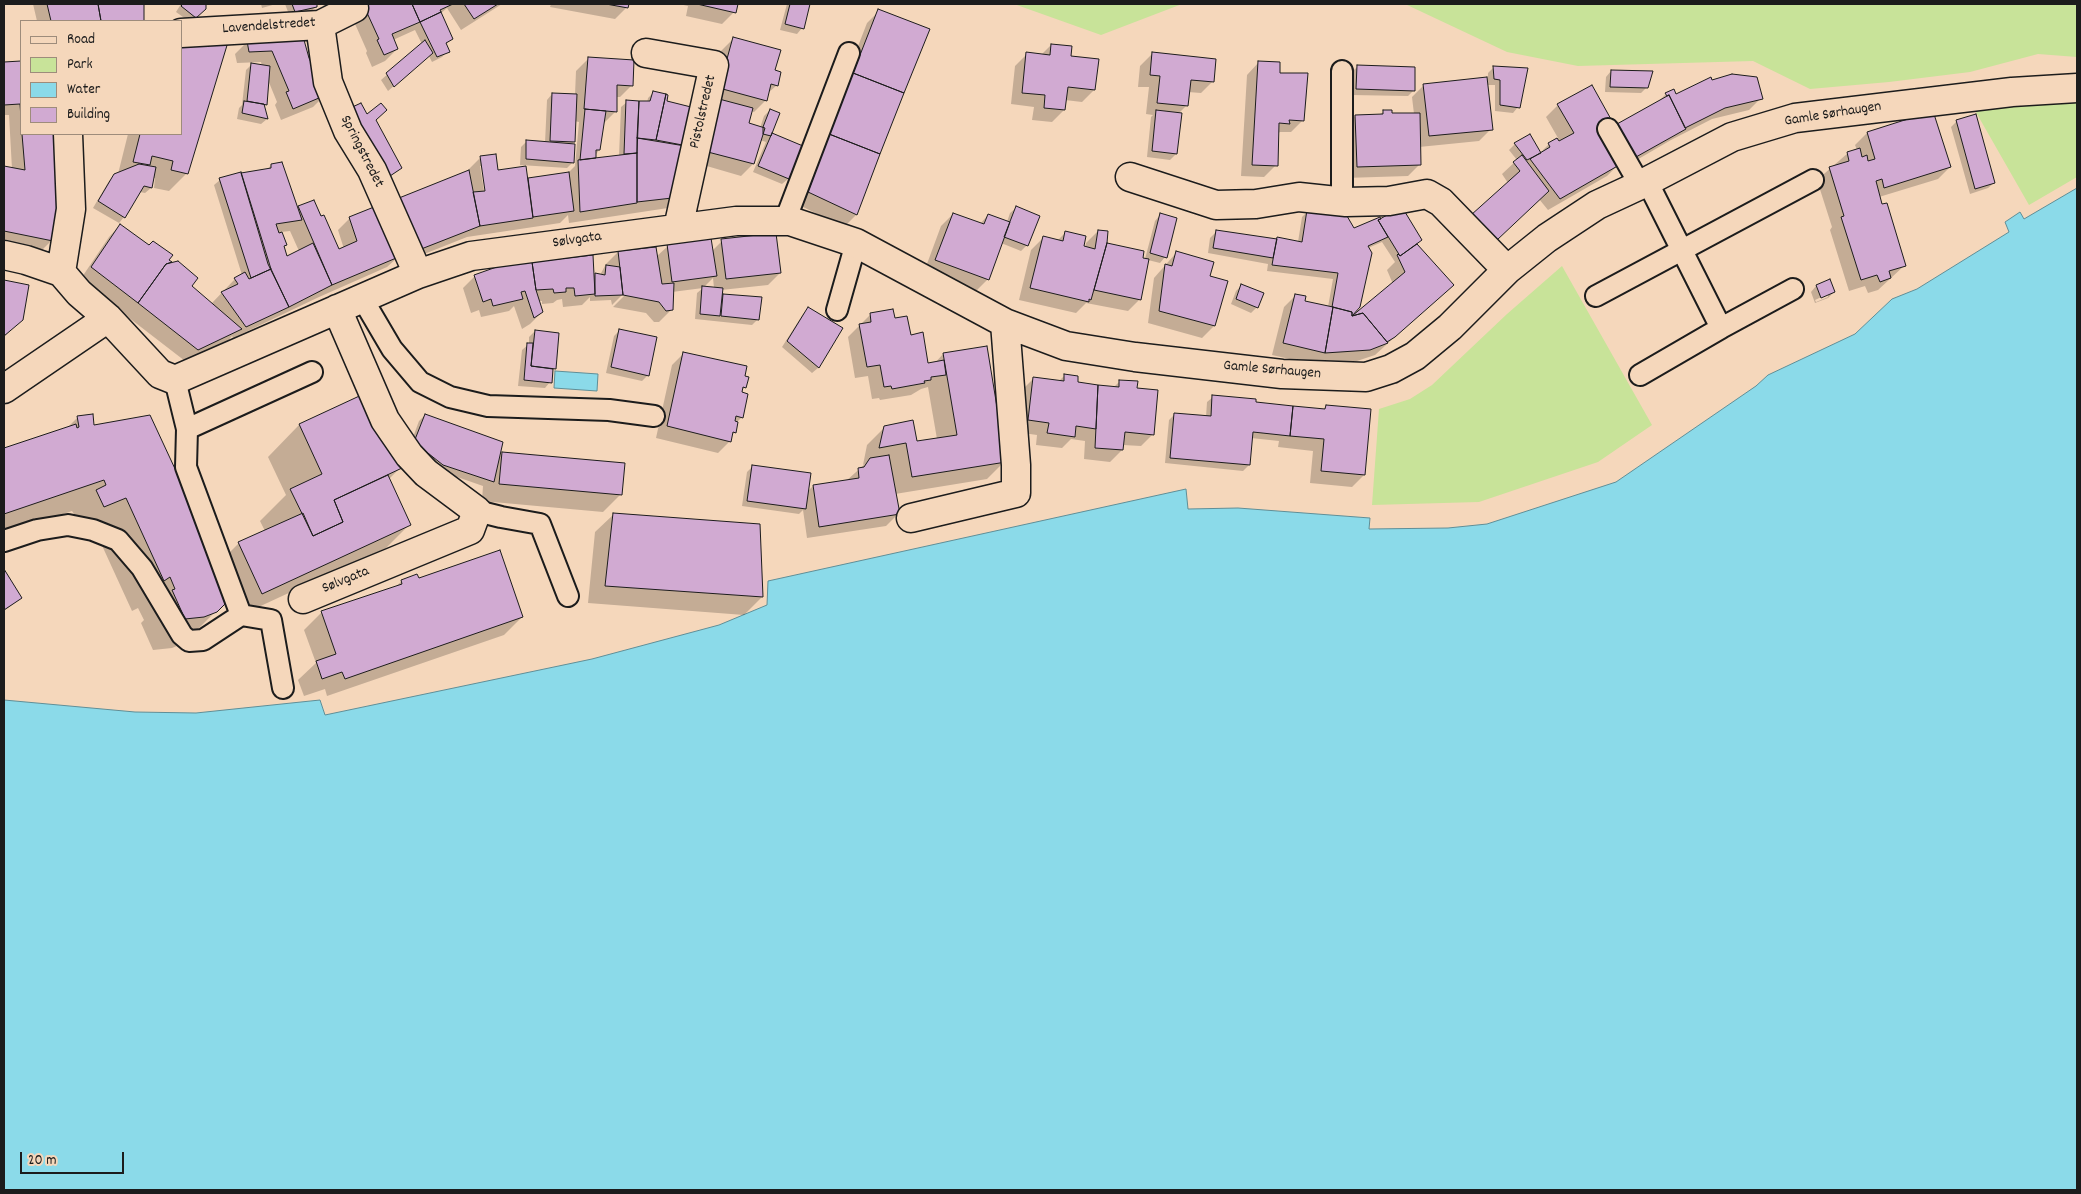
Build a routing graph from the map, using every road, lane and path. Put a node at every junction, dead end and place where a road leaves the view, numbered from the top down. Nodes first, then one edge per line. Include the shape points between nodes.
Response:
1 (354, 8) dead end
2 (320, 25) junction
3 (182, 33) edge
4 (646, 53) dead end
5 (849, 53) dead end
6 (1342, 71) dead end
7 (2077, 88) edge
8 (1608, 129) dead end
9 (68, 135) edge
10 (1130, 177) dead end
11 (1813, 180) dead end
12 (1644, 183) junction
13 (1342, 201) junction
14 (785, 221) junction
15 (678, 228) junction
16 (825, 232) joint
17 (856, 243) junction
18 (1682, 249) junction
19 (4, 255) edge
20 (1507, 270) junction
21 (61, 272) junction
22 (418, 274) junction
23 (1793, 289) dead end
24 (1596, 296) dead end
25 (362, 298) junction
26 (337, 308) junction
27 (837, 310) dead end
28 (108, 318) junction
29 (1005, 323) junction
30 (1721, 328) junction
31 (312, 372) dead end
32 (1640, 375) dead end
33 (168, 377) junction
34 (4, 389) edge
35 (654, 416) dead end
36 (187, 429) junction
37 (477, 510) junction
38 (911, 518) dead end
39 (4, 541) edge
40 (568, 596) dead end
41 (303, 599) dead end
42 (241, 615) junction
43 (283, 688) dead end

1 - 2 street, Lavendelstredet
2 - 3 street, Lavendelstredet
2 - 22 street, Springstredet via 328,82 348,131 372,170
4 - 15 street, Pistolstredet via 714,65
5 - 14 lane
6 - 13 lane
7 - 12 street, Gamle Sørhaugen via 2012,92 1795,118 1732,136
8 - 12 lane
9 - 21 street via 71,210
10 - 13 street via 1216,205 1256,204 1299,197
11 - 18 lane
12 - 18 lane
12 - 20 street, Gamle Sørhaugen via 1597,205 1547,238
13 - 20 street via 1389,200 1427,194 1441,202
14 - 15 street, Sølvgata via 736,221
14 - 16 street, Sølvgata
15 - 22 street, Sølvgata via 471,256
16 - 17 street, Gamle Sørhaugen
17 - 27 lane
17 - 29 street, Gamle Sørhaugen
18 - 24 lane
18 - 30 lane
19 - 21 street
20 - 29 street, Gamle Sørhaugen via 1450,327 1415,356 1366,377 1282,374 1135,358 1066,346
21 - 28 street
22 - 25 street, Sølvgata
23 - 30 lane
25 - 26 street, Sølvgata
25 - 35 lane via 392,349 420,382 450,397 488,406 609,410
26 - 33 street, Sølvgata
26 - 37 street via 385,420 409,455 433,478
28 - 33 street
28 - 34 street
29 - 38 street via 1016,493
30 - 32 lane
31 - 36 lane
33 - 36 lane
36 - 42 lane via 186,467
37 - 40 lane via 540,524
37 - 41 street, Sølvgata via 470,530
39 - 42 lane via 37,530 68,525 118,540 142,568 182,635 189,641 203,640
42 - 43 lane via 271,620

